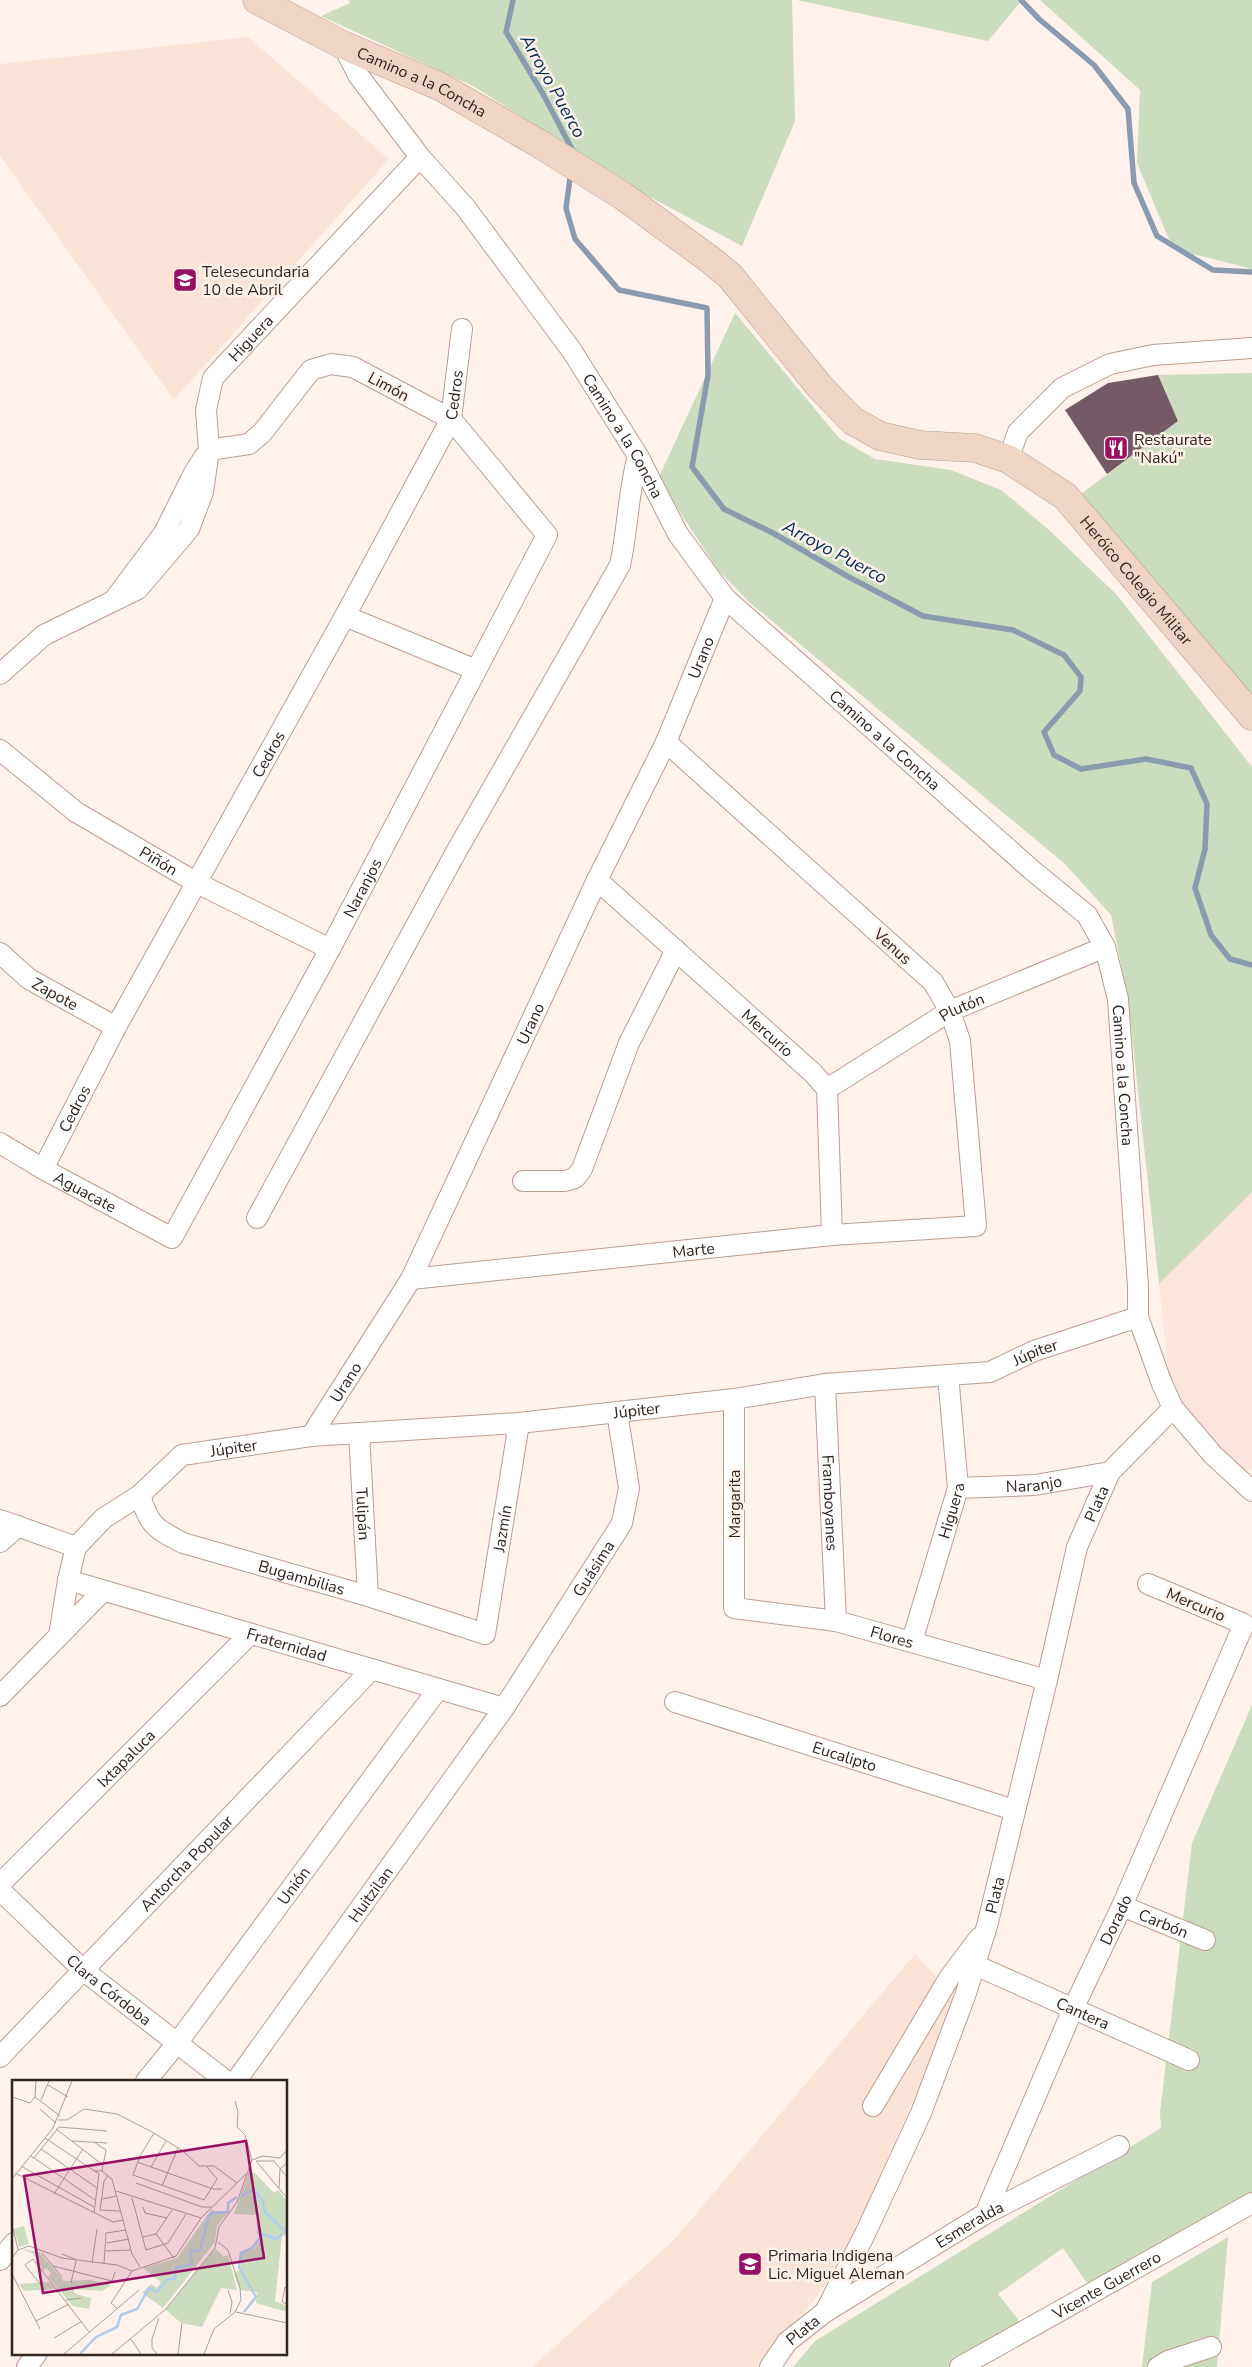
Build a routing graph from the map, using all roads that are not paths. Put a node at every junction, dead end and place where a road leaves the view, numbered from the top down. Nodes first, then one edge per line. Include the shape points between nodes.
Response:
1 (256, 0) edge
2 (343, 44) junction
3 (420, 157) junction
4 (462, 329) dead end
5 (1252, 348) edge
6 (451, 419) junction
7 (210, 450) junction
8 (638, 456) junction
9 (1008, 459) junction
10 (547, 535) joint
11 (725, 598) junction
12 (345, 616) junction
13 (476, 670) junction
14 (0, 674) edge
15 (1252, 716) edge
16 (666, 742) junction
17 (0, 750) edge
18 (597, 880) junction
19 (197, 884) junction
20 (1106, 947) junction
21 (330, 949) junction
22 (676, 950) junction
23 (0, 953) edge
24 (950, 1011) junction
25 (116, 1027) junction
26 (827, 1089) junction
27 (0, 1143) edge
28 (43, 1169) junction
29 (523, 1181) dead end
30 (258, 1218) dead end
31 (976, 1226) joint
32 (832, 1235) junction
33 (172, 1238) joint
34 (412, 1280) junction
35 (1138, 1317) junction
36 (948, 1375) junction
37 (825, 1384) junction
38 (734, 1399) junction
39 (1173, 1408) junction
40 (617, 1412) junction
41 (519, 1423) junction
42 (358, 1433) junction
43 (312, 1436) junction
44 (1110, 1472) junction
45 (958, 1488) junction
46 (1252, 1491) edge
47 (140, 1496) junction
48 (9, 1523) edge
49 (0, 1542) edge
50 (76, 1547) junction
51 (68, 1580) junction
52 (1148, 1584) dead end
53 (103, 1591) junction
54 (368, 1596) junction
55 (734, 1608) joint
56 (836, 1621) junction
57 (1244, 1624) joint
58 (250, 1634) junction
59 (485, 1634) joint
60 (59, 1636) junction
61 (912, 1641) junction
62 (372, 1669) junction
63 (1047, 1680) junction
64 (438, 1689) junction
65 (0, 1696) edge
66 (675, 1702) dead end
67 (504, 1708) junction
68 (1014, 1810) junction
69 (0, 1884) edge
70 (0, 1890) edge
71 (1122, 1906) junction
72 (987, 1926) junction
73 (1205, 1940) dead end
74 (975, 1966) junction
75 (83, 1970) junction
76 (1073, 2009) junction
77 (178, 2042) junction
78 (0, 2057) edge
79 (1189, 2060) dead end
80 (147, 2080) edge
81 (225, 2080) edge
82 (237, 2080) edge
83 (873, 2106) dead end
84 (1119, 2146) dead end
85 (1252, 2203) edge
86 (985, 2214) junction
87 (12, 2246) edge
88 (0, 2260) edge
89 (825, 2312) junction
90 (1212, 2347) dead end
91 (36, 2354) edge
92 (27, 2367) edge
93 (770, 2367) edge
94 (960, 2367) edge
95 (1158, 2367) edge

1 - 2 street, Camino a la Concha
2 - 3 street, Camino a la Concha via 358,75
2 - 9 street, Camino a la Concha via 441,87 538,143 623,196 712,261 730,276 820,387 854,421 880,436 920,445 975,448
3 - 7 street, Higuera via 214,378 206,410
3 - 8 street, Camino a la Concha via 465,207 532,295 572,351
4 - 6 street, Cedros
5 - 9 street via 1153,355 1110,364 1062,388 1018,432
6 - 7 street, Limón via 353,367 331,364 312,370 262,433 249,444
6 - 10 street, Limón
6 - 12 street, Cedros
7 - 14 street, Higuera via 203,492 189,529 138,589 44,635
8 - 11 street, Camino a la Concha via 678,534
8 - 30 street via 630,485 620,565 456,852
9 - 15 street, Heróico Colegio Militar via 1065,496
10 - 13 street, Naranjos
11 - 16 street, Urano
11 - 20 street, Camino a la Concha via 1033,872 1087,916
12 - 13 street
12 - 19 street, Cedros
13 - 21 street, Naranjos
16 - 18 street, Urano
16 - 24 street, Venus via 934,982
17 - 19 street, Piñón via 76,812
18 - 22 street, Mercurio
18 - 34 street, Urano
19 - 21 street, Piñón
19 - 25 street, Cedros
20 - 24 street, Plutón
20 - 35 street, Camino a la Concha via 1118,999
21 - 33 street, Naranjos
22 - 26 street, Mercurio
22 - 29 street via 629,1043 582,1169 575,1178 565,1181
23 - 25 street, Zapote via 29,979
24 - 26 street, Plutón
24 - 31 street, Venus via 960,1041
25 - 28 street, Cedros
26 - 32 street
27 - 28 street, Aguacate
28 - 33 street, Aguacate
31 - 32 street, Marte
32 - 34 street, Marte
34 - 43 street, Urano
35 - 36 street, Júpiter via 1034,1351 990,1372
35 - 39 street, Camino a la Concha
36 - 37 street, Júpiter
36 - 45 street, Higuera
37 - 38 street, Júpiter
37 - 56 street, Framboyanes
38 - 40 street, Júpiter
38 - 55 street, Margarita
39 - 44 street, Plata
39 - 46 street, Camino a la Concha via 1213,1456
40 - 41 street, Júpiter
40 - 67 street, Guásima via 629,1488 622,1523
41 - 42 street, Júpiter
41 - 59 street, Jazmín
42 - 43 street, Júpiter
42 - 54 street, Tulipán
43 - 47 street, Júpiter via 182,1455
44 - 45 street, Naranjo via 1035,1485
44 - 63 street, Plata via 1077,1547
45 - 61 street, Higuera
47 - 50 street, Júpiter via 104,1518
47 - 54 street, Bugambilias via 146,1516 160,1530 183,1543
48 - 49 street
48 - 50 street
50 - 51 street
51 - 53 street, Fraternidad
51 - 60 street
52 - 57 street, Mercurio
53 - 58 street, Fraternidad
53 - 60 street
54 - 59 street, Bugambilias
55 - 56 street, Flores
56 - 61 street, Flores
57 - 71 street, Dorado
58 - 62 street, Fraternidad
58 - 69 street, Ixtapaluca
60 - 65 street
61 - 63 street, Flores
62 - 64 street, Fraternidad
62 - 75 street, Antorcha Popular
63 - 68 street, Plata
64 - 67 street, Fraternidad
64 - 77 street, Unión
66 - 68 street, Eucalipto
67 - 82 street, Huitzilan
68 - 72 street, Plata
70 - 75 street, Clara Córdoba
71 - 73 street, Carbón
71 - 76 street, Dorado
72 - 74 street, Plata
72 - 83 street via 949,1978
74 - 76 street, Cantera
74 - 89 street, Plata via 921,2113
75 - 77 street, Clara Córdoba
75 - 78 street, Antorcha Popular
76 - 79 street, Cantera
76 - 86 street, Dorado
77 - 80 street, Unión
77 - 81 street, Clara Córdoba
84 - 86 street, Esmeralda
85 - 94 street, Vicente Guerrero
86 - 89 street, Esmeralda
87 - 88 street
89 - 93 street, Plata via 787,2342
90 - 95 street
91 - 92 street

